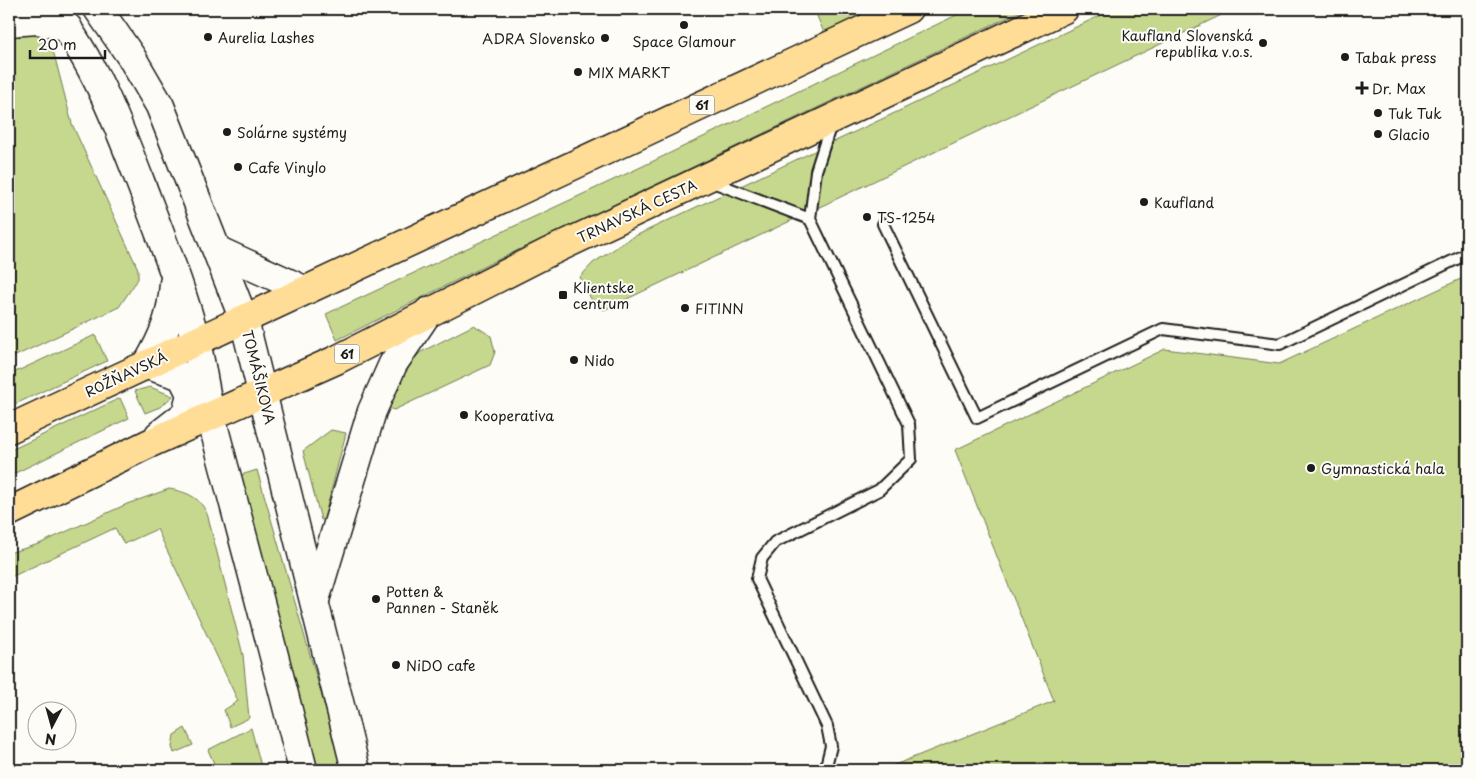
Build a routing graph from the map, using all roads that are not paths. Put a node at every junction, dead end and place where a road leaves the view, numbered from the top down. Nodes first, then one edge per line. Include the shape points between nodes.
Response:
1 (98, 9) edge
2 (908, 9) edge
3 (1064, 9) edge
4 (60, 18) edge
5 (9, 22) edge
6 (833, 119) junction
7 (704, 179) junction
8 (810, 218) junction
9 (883, 224) dead end
10 (219, 251) junction
11 (1467, 254) edge
12 (175, 274) junction
13 (304, 290) junction
14 (428, 312) junction
15 (244, 320) junction
16 (196, 342) junction
17 (147, 365) junction
18 (263, 393) junction
19 (211, 415) junction
20 (9, 429) edge
21 (148, 444) junction
22 (9, 512) edge
23 (315, 602) junction
24 (303, 770) edge
25 (356, 770) edge
26 (825, 770) edge

1 - 10 main road, TOMÁŠIKOVA via 160,106
2 - 13 main road, 61
3 - 6 main road, TRNAVSKÁ CESTA / 61
4 - 5 main road
4 - 12 main road via 95,78 122,134
6 - 7 main road, TRNAVSKÁ CESTA / 61
6 - 8 lane via 816,171
7 - 8 lane
7 - 14 main road, TRNAVSKÁ CESTA / 61
8 - 26 lane via 909,424 911,459 879,490 775,542 762,558 758,579 827,726 832,746
9 - 11 lane via 976,418 1163,329 1280,344
10 - 13 main road
10 - 15 main road, TOMÁŠIKOVA
12 - 16 main road
12 - 17 main road via 172,310 161,341
13 - 15 main road, 61
14 - 18 main road, TRNAVSKÁ CESTA / 61 via 336,360
14 - 23 main road via 394,364 379,394
15 - 16 main road, ROŽŇAVSKÁ / 61
15 - 18 main road, TOMÁŠIKOVA
16 - 17 main road, ROŽŇAVSKÁ / 61
16 - 19 main road
17 - 20 main road, ROŽŇAVSKÁ / 61
17 - 21 main road via 182,376 191,394 186,414
18 - 19 main road, TRNAVSKÁ CESTA / 61
18 - 23 main road, TOMÁŠIKOVA
19 - 21 main road, 61
19 - 24 main road
21 - 22 main road, 61
23 - 25 main road, TOMÁŠIKOVA

